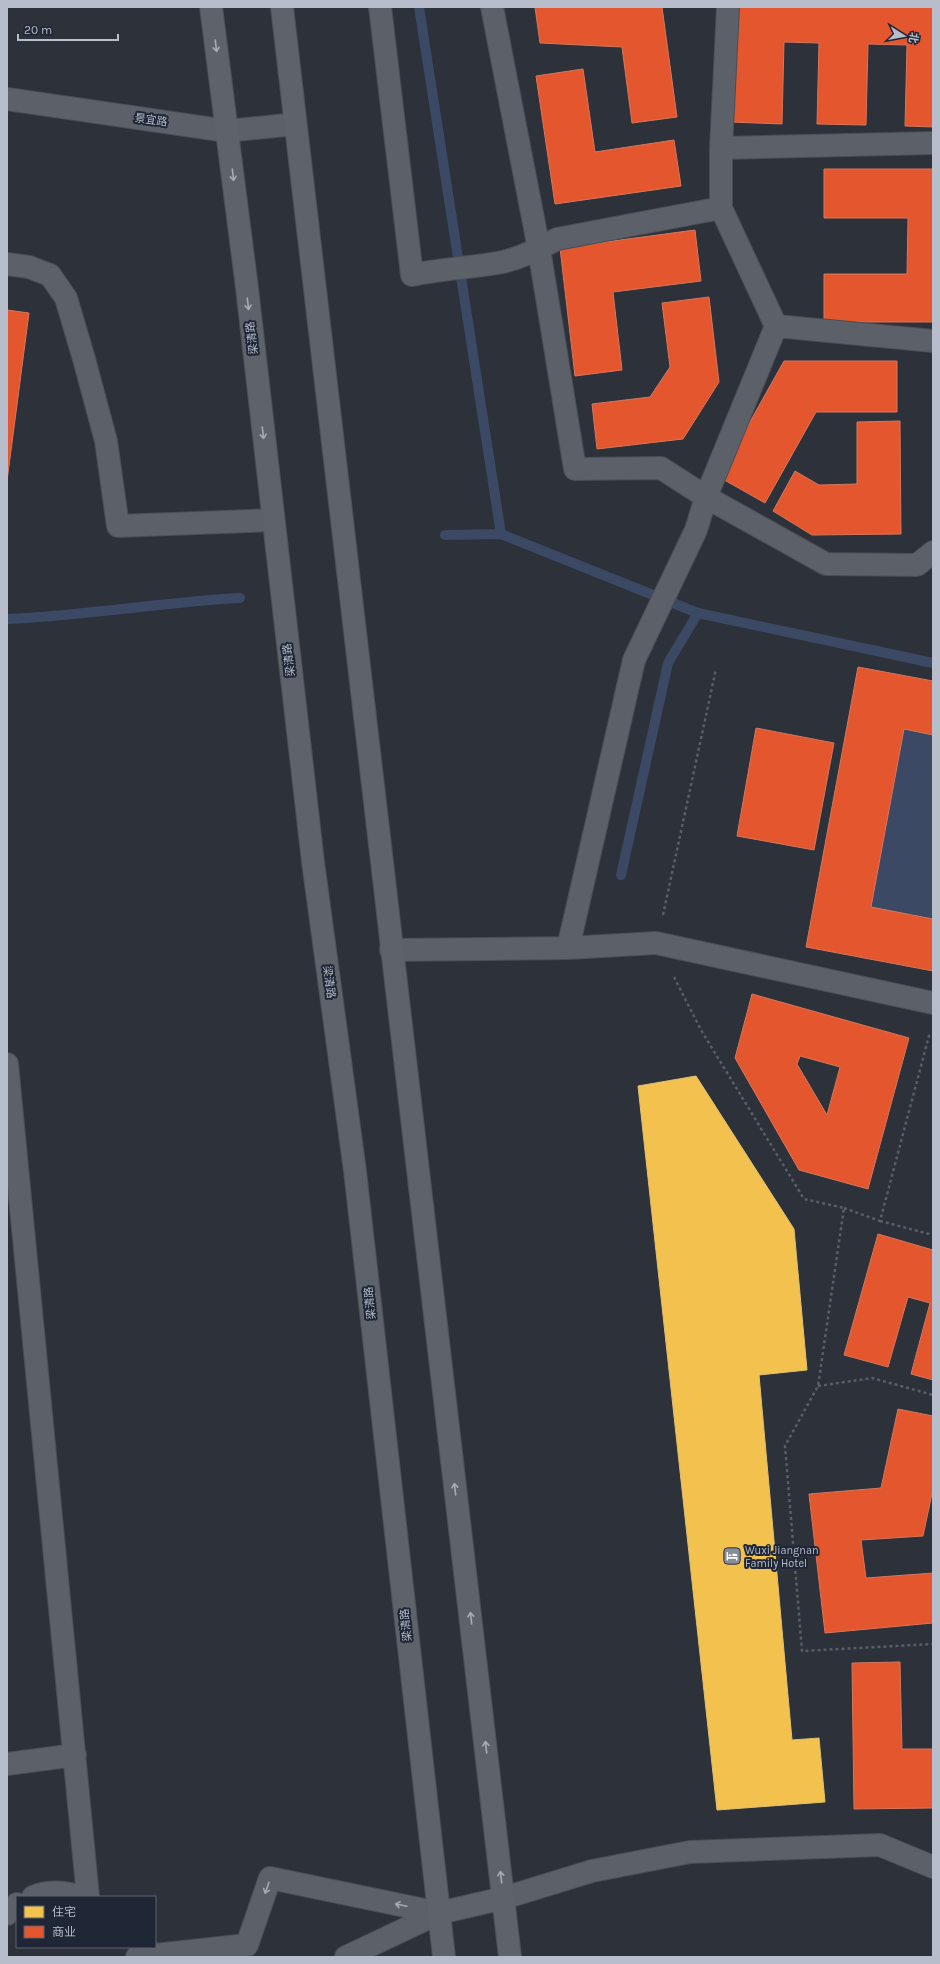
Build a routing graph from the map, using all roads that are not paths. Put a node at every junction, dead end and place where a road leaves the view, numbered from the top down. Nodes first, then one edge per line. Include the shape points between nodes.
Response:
1 (211, 7) edge
2 (282, 7) edge
3 (380, 7) edge
4 (492, 7) edge
5 (728, 7) edge
6 (7, 99) edge
7 (295, 124) junction
8 (227, 131) junction
9 (933, 143) edge
10 (721, 148) junction
11 (721, 208) junction
12 (539, 249) junction
13 (7, 264) edge
14 (776, 326) junction
15 (933, 341) edge
16 (706, 497) junction
17 (273, 520) junction
18 (933, 552) edge
19 (568, 948) junction
20 (391, 950) junction
21 (933, 1003) edge
22 (7, 1064) edge
23 (75, 1755) junction
24 (7, 1764) edge
25 (933, 1867) edge
26 (35, 1896) edge
27 (78, 1896) edge
28 (88, 1896) edge
29 (504, 1898) junction
30 (16, 1905) edge
31 (439, 1913) junction
32 (7, 1914) edge
33 (251, 1951) edge
34 (137, 1957) edge
35 (346, 1957) edge
36 (444, 1957) edge
37 (510, 1957) edge

1 -> 8 main road, 梁清路
2 - 7 main road
3 - 12 street via 412,275 498,263
4 - 12 street
5 - 10 street
6 - 8 street, 景宜路
7 - 8 street, 景宜路
7 - 20 main road
8 -> 17 main road, 梁清路
9 - 10 street
10 - 11 street
11 - 12 street via 557,239
11 - 14 street
12 - 16 street via 575,469 661,468
13 - 17 street via 29,267 50,275 66,298 106,441 118,526
14 - 15 street
14 - 16 street
16 - 18 street via 826,564 917,565
16 - 19 street via 696,530 634,660
17 - 31 main road, 梁清路 via 313,862 355,1171
19 - 20 street
19 - 21 street via 656,944
29 -> 20 main road
22 - 23 street
23 - 24 street
23 - 28 street
25 - 29 street via 880,1845 690,1852 592,1871
26 - 27 street via 64,1892
29 - 31 main road
29 - 37 main road
30 - 32 street
31 -> 33 street via 270,1878
31 - 35 street
31 - 36 main road, 梁清路
33 - 34 street

